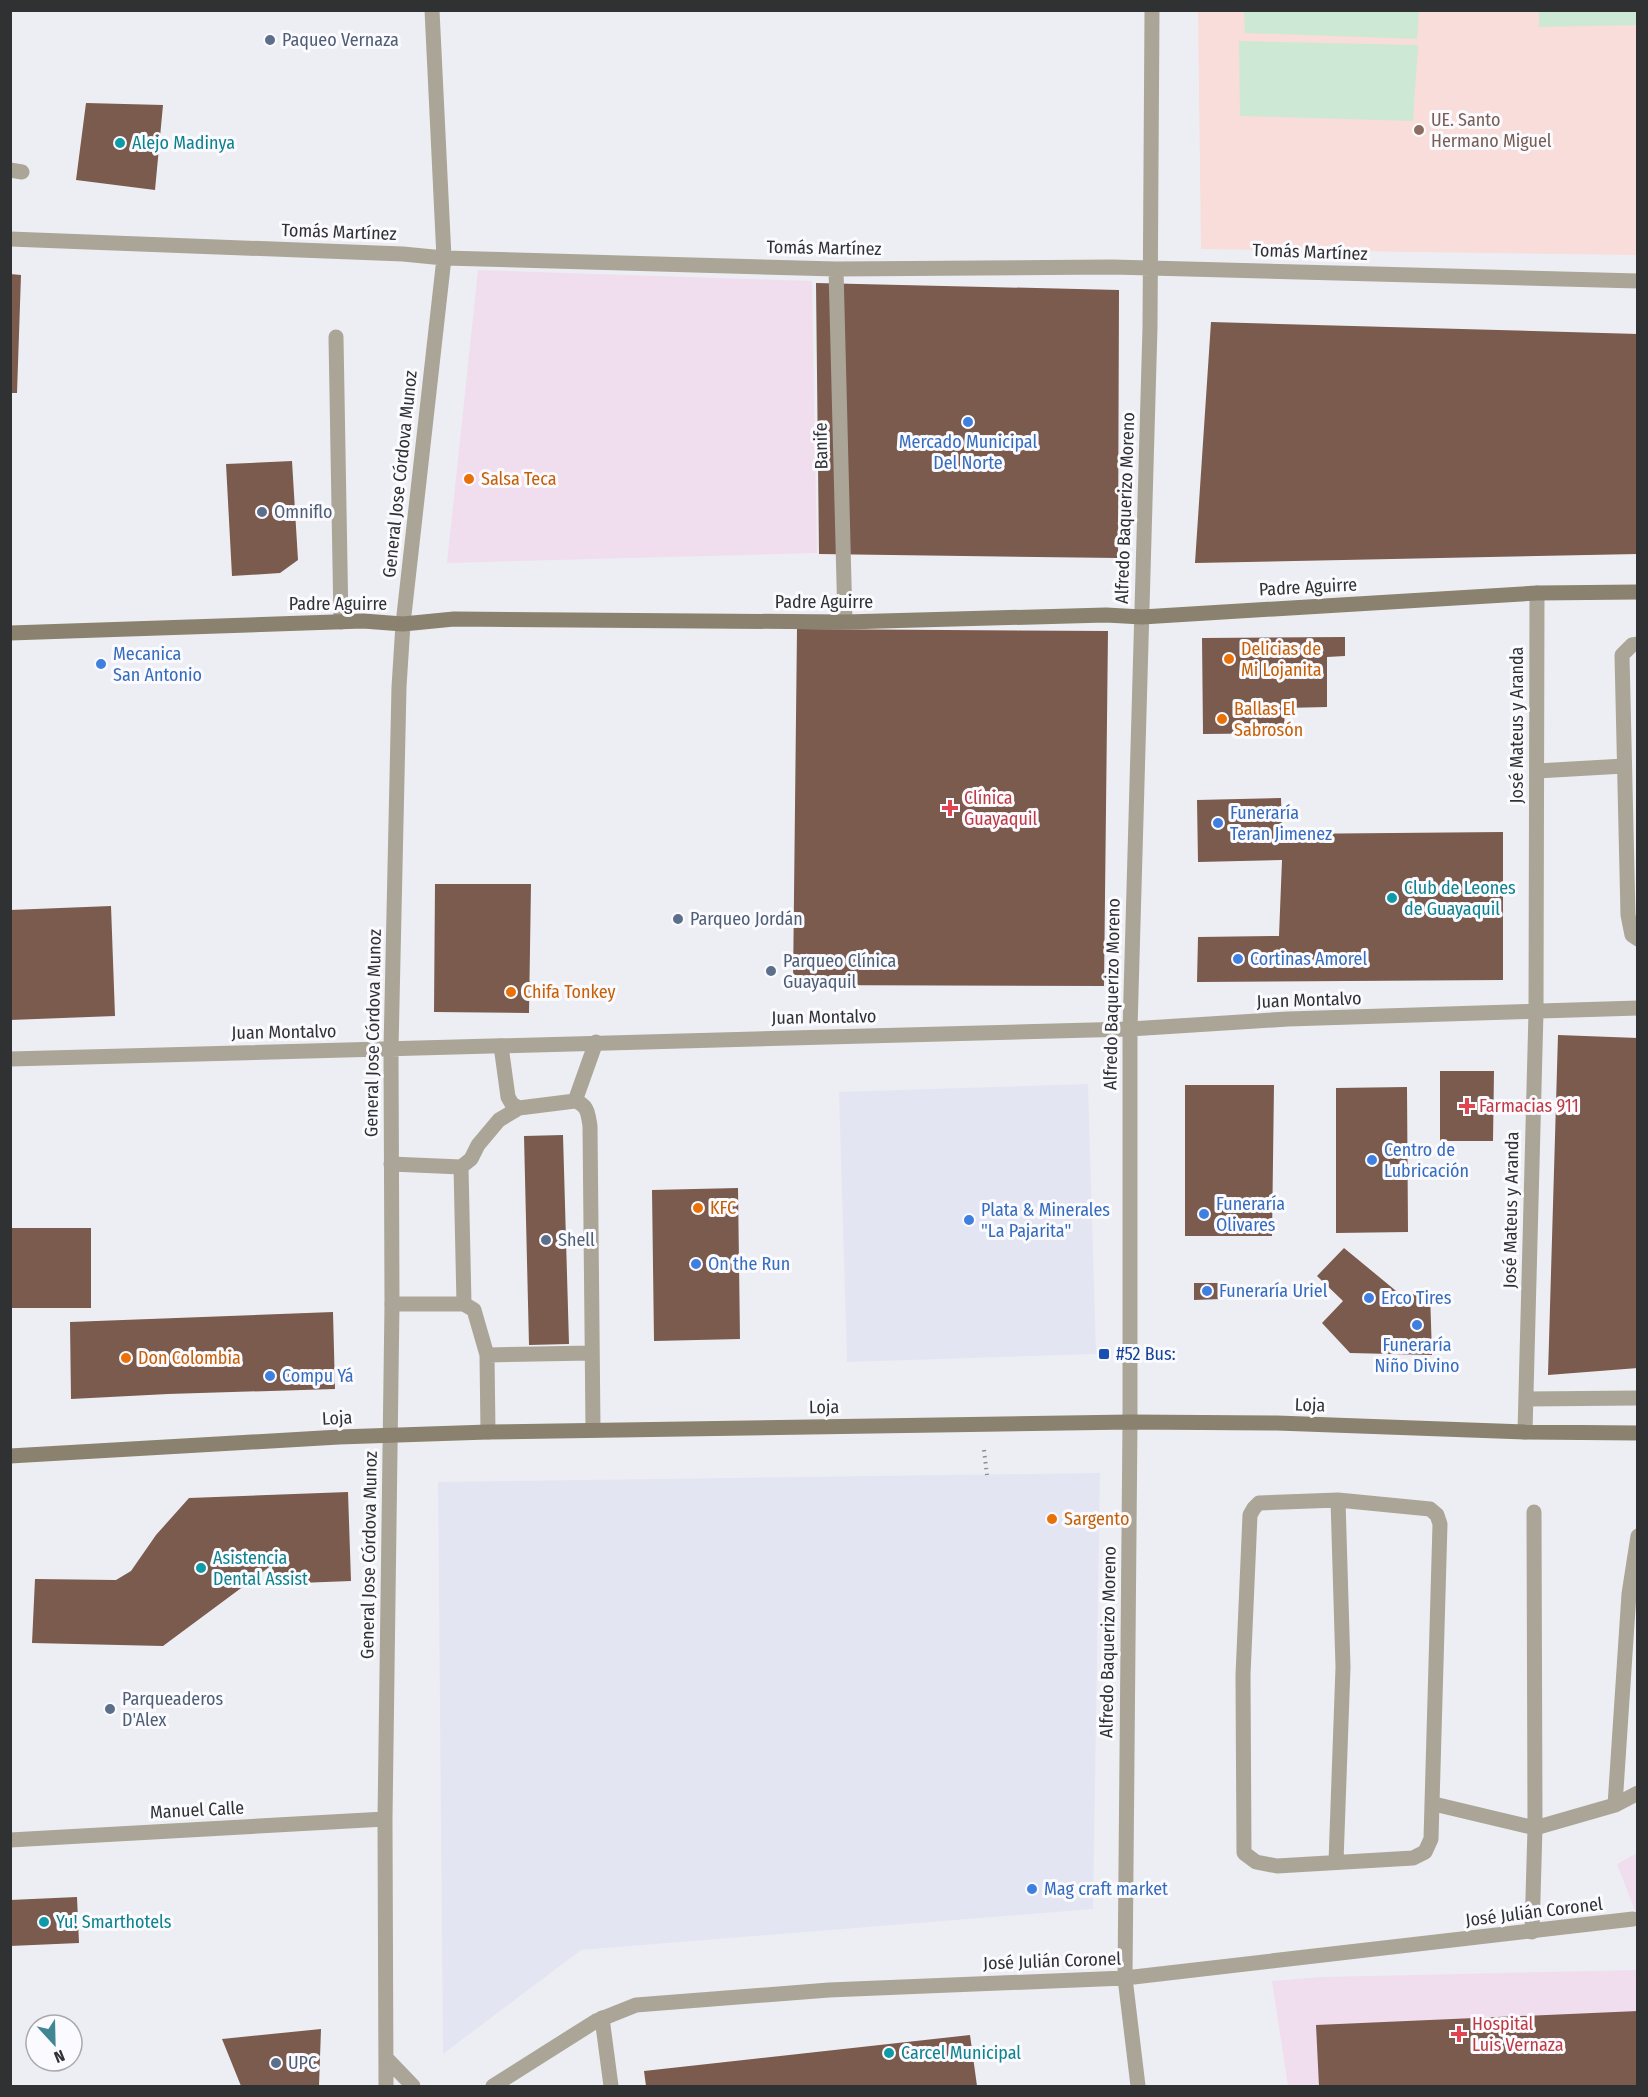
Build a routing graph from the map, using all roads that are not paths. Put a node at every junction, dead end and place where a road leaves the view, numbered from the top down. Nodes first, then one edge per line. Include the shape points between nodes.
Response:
1 (432, 10) edge
2 (1152, 10) edge
3 (10, 239) edge
4 (444, 258) junction
5 (1150, 268) junction
6 (836, 269) junction
7 (1638, 281) edge
8 (336, 337) dead end
9 (1638, 592) edge
10 (1537, 593) junction
11 (1142, 616) junction
12 (341, 622) junction
13 (845, 622) junction
14 (403, 624) junction
15 (10, 633) edge
16 (1638, 644) edge
17 (1630, 740) edge
18 (1624, 766) junction
19 (1537, 771) junction
20 (1638, 939) edge
21 (1638, 1008) edge
22 (1536, 1012) junction
23 (1130, 1029) junction
24 (596, 1042) junction
25 (501, 1046) junction
26 (391, 1049) junction
27 (10, 1059) edge
28 (575, 1101) junction
29 (519, 1108) junction
30 (391, 1164) junction
31 (461, 1167) junction
32 (392, 1304) junction
33 (464, 1304) junction
34 (591, 1353) junction
35 (487, 1355) junction
36 (1638, 1398) edge
37 (1526, 1399) junction
38 (1130, 1422) junction
39 (593, 1429) junction
40 (488, 1432) junction
41 (1525, 1432) junction
42 (1638, 1434) edge
43 (390, 1435) junction
44 (10, 1456) edge
45 (1338, 1500) junction
46 (1534, 1512) dead end
47 (1638, 1536) edge
48 (1638, 1793) edge
49 (1434, 1804) junction
50 (1615, 1805) junction
51 (385, 1819) junction
52 (1535, 1828) junction
53 (10, 1840) edge
54 (1336, 1862) junction
55 (1633, 1919) dead end
56 (1532, 1932) junction
57 (1125, 1978) junction
58 (602, 2018) junction
59 (387, 2059) junction
60 (386, 2086) edge
61 (413, 2086) edge
62 (493, 2086) edge
63 (611, 2086) edge
64 (1138, 2086) edge

1 - 4 street, General Jose Córdova Munoz
2 - 5 street, Alfredo Baquerizo Moreno
3 - 4 street, Tomás Martínez
4 - 6 street, Tomás Martínez
4 - 14 street, General Jose Córdova Munoz
5 - 6 street, Tomás Martínez
5 - 7 street, Tomás Martínez
5 - 11 street, Alfredo Baquerizo Moreno
6 - 13 street, Banife
8 - 12 street
9 - 10 main road, Padre Aguirre
10 - 11 main road, Padre Aguirre
10 - 19 street, José Mateus y Aranda
11 - 13 main road, Padre Aguirre
11 - 23 street, Alfredo Baquerizo Moreno
12 - 14 main road, Padre Aguirre
12 - 15 main road, Padre Aguirre
13 - 14 main road, Padre Aguirre via 454,619
14 - 26 street, General Jose Córdova Munoz
16 - 17 street via 1622,655
17 - 18 street
18 - 19 street
18 - 20 street via 1628,915 1632,935
19 - 22 street, José Mateus y Aranda
21 - 22 street, Juan Montalvo
22 - 23 street, Juan Montalvo via 1288,1019
22 - 37 street, José Mateus y Aranda
23 - 24 street, Juan Montalvo
23 - 38 street, Alfredo Baquerizo Moreno
24 - 25 street, Juan Montalvo
24 - 28 street
25 - 26 street, Juan Montalvo
25 - 29 street via 508,1097
26 - 27 street, Juan Montalvo
26 - 30 street, General Jose Córdova Munoz
28 - 29 street
28 - 34 street via 588,1110 590,1126
29 - 31 street via 499,1120
30 - 31 street
30 - 32 street, General Jose Córdova Munoz
31 - 33 street
32 - 33 street
32 - 43 street, General Jose Córdova Munoz
33 - 35 street via 474,1310
34 - 35 street
34 - 39 street
35 - 40 street
36 - 37 street
37 - 41 street, José Mateus y Aranda
38 - 39 main road, Loja
38 - 41 main road, Loja
38 - 57 street, Alfredo Baquerizo Moreno
39 - 40 main road, Loja
40 - 43 main road, Loja
41 - 42 main road, Loja
43 - 44 main road, Loja
43 - 51 street, General Jose Córdova Munoz
45 - 49 street via 1430,1509 1437,1515
45 - 54 street via 1343,1667
45 - 54 street via 1259,1503 1250,1515 1243,1675 1244,1853 1256,1862 1277,1866
46 - 52 street
47 - 50 street via 1629,1594
48 - 50 street
49 - 52 street
49 - 54 street via 1431,1839 1425,1852 1413,1858
50 - 52 street
51 - 53 street, Manuel Calle
51 - 59 street, General Jose Córdova Munoz
52 - 56 street
55 - 56 street, José Julián Coronel
56 - 57 street, José Julián Coronel
57 - 58 street, José Julián Coronel via 829,1990 636,2004
57 - 64 street, Alfredo Baquerizo Moreno
58 - 62 street, José Julián Coronel
58 - 63 street
59 - 60 street, General Jose Córdova Munoz
59 - 61 street

